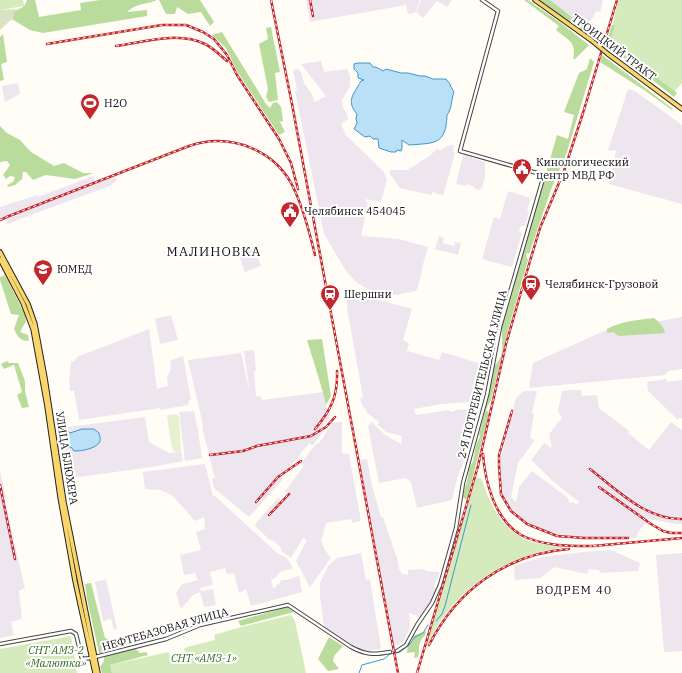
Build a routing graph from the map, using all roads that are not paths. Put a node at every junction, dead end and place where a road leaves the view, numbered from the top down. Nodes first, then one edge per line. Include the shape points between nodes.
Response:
1 (482, 0) edge
2 (535, 0) edge
3 (682, 109) edge
4 (0, 252) edge
5 (0, 259) edge
6 (48, 406) junction
7 (0, 644) edge
8 (397, 651) dead end
9 (390, 652) dead end
10 (93, 658) junction
11 (95, 673) edge
12 (98, 673) edge

1 - 8 street, 2-Я ПОТРЕБИТЕЛЬСКАЯ УЛИЦА via 498,11 460,151 544,175 500,327 487,395 463,483 460,512 447,564 432,603 406,645
2 - 3 main road, ТРОИЦКИЙ ТРАКТ, bridge
4 - 6 main road, УЛИЦА БЛЮХЕРА via 28,304 35,324
5 - 6 main road, УЛИЦА БЛЮХЕРА via 29,315
6 - 10 main road, УЛИЦА БЛЮХЕРА via 61,504
7 - 10 street via 72,631 76,634 82,659
9 - 10 street, НЕФТЕБАЗОВАЯ УЛИЦА via 360,652 288,605 200,625 166,639
10 - 11 main road, УЛИЦА БЛЮХЕРА
10 - 12 main road, УЛИЦА БЛЮХЕРА

